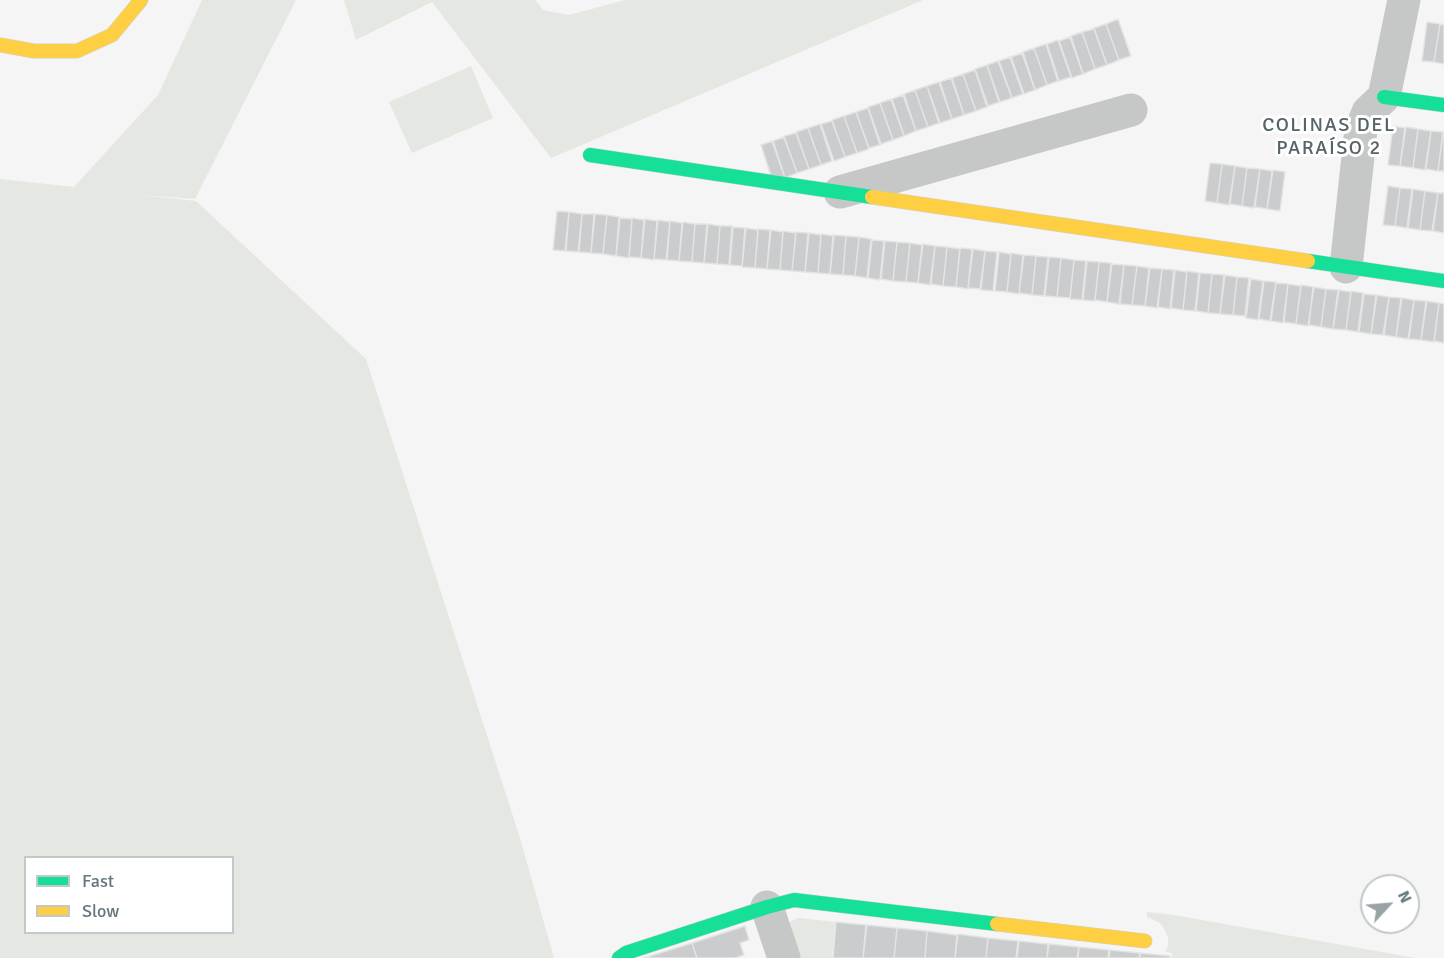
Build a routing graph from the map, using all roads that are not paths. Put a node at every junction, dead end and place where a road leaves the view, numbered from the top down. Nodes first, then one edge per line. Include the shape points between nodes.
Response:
1 (141, 0) edge
2 (1404, 0) edge
3 (0, 45) edge
4 (1384, 97) junction
5 (1444, 105) edge
6 (1131, 110) dead end
7 (590, 155) dead end
8 (840, 192) junction
9 (1346, 267) junction
10 (1444, 281) edge
11 (767, 907) junction
12 (1145, 941) dead end
13 (619, 958) edge
14 (784, 958) edge

1 - 3 street via 112,35 77,51 34,51
2 - 4 street
4 - 5 street
4 - 9 street via 1368,112 1361,129
6 - 8 street
7 - 8 street
8 - 9 street
9 - 10 street
11 - 12 street via 794,900
11 - 13 street
11 - 14 street

